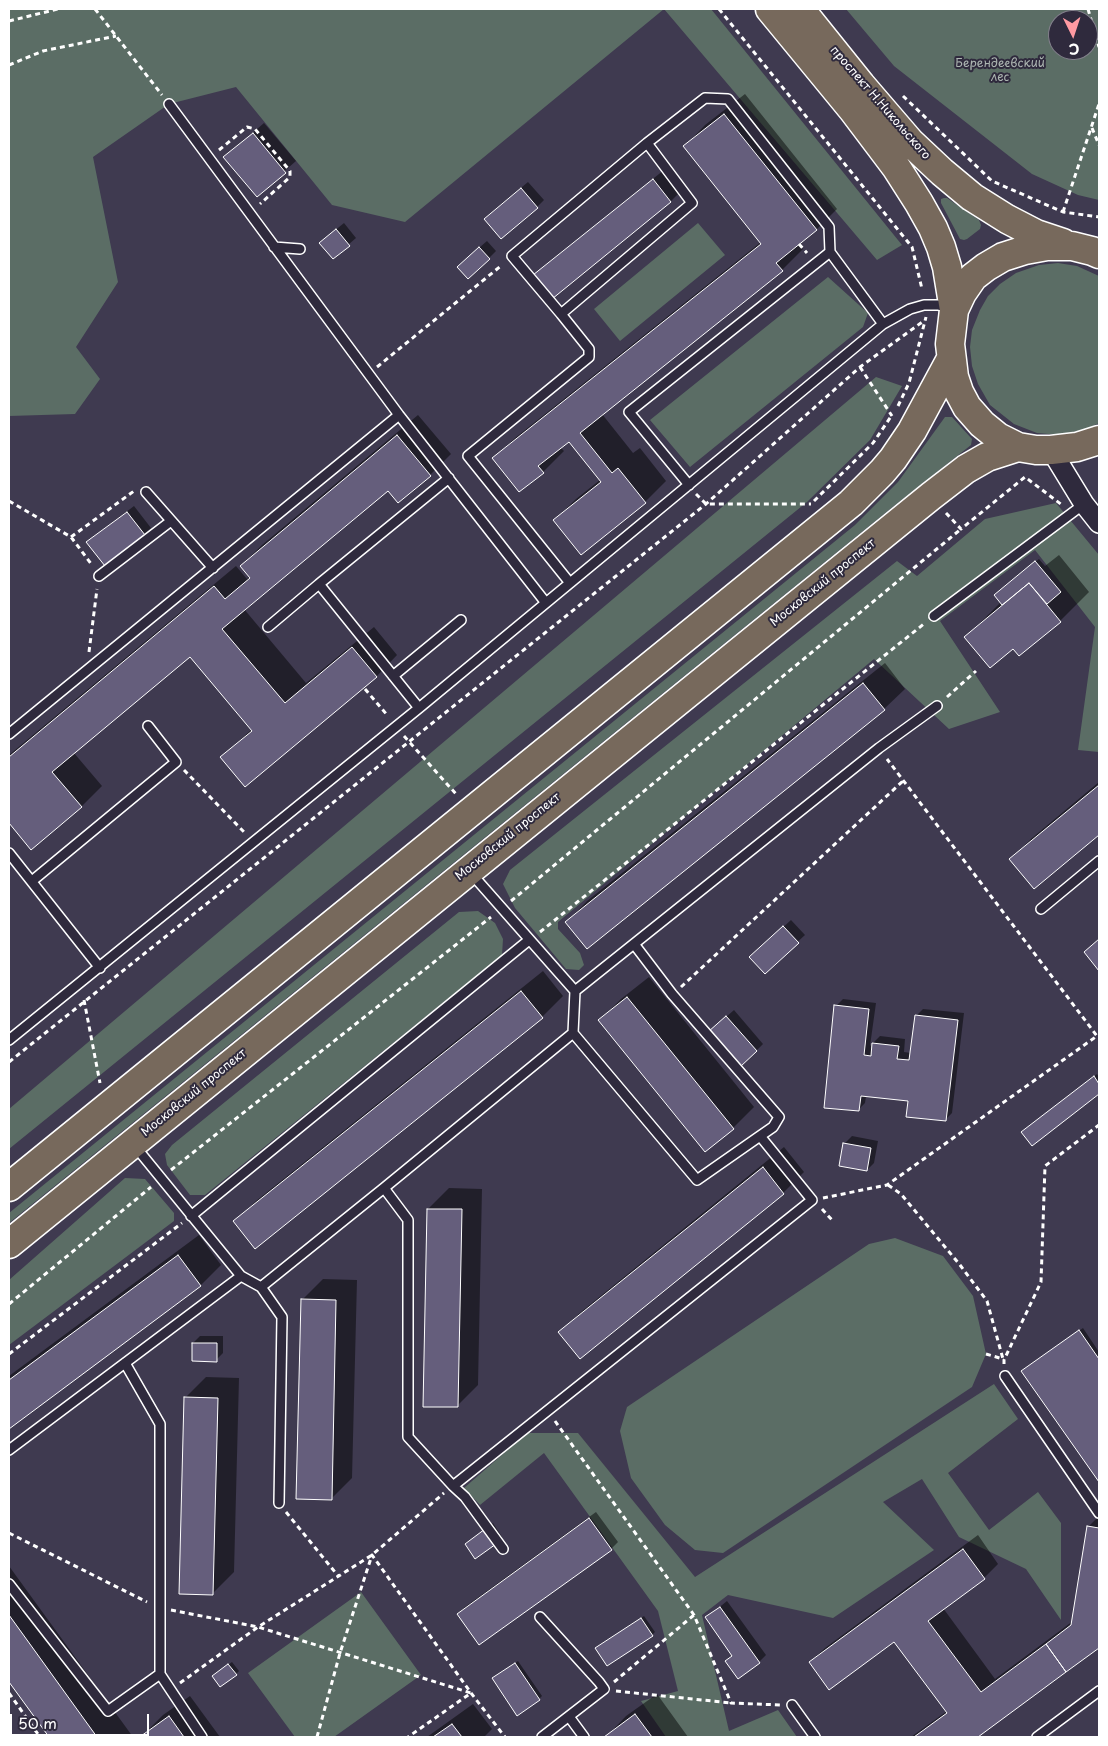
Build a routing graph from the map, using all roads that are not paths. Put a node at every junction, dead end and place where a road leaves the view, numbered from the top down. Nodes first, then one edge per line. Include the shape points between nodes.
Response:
1 (770, 9) edge
2 (800, 9) edge
3 (168, 104) road end
4 (647, 143) junction
5 (274, 247) junction
6 (300, 249) dead end
7 (1091, 251) edge
8 (830, 252) junction
9 (954, 310) junction
10 (561, 314) junction
11 (883, 324) junction
12 (951, 359) junction
13 (399, 415) junction
14 (1099, 440) edge
15 (1018, 447) junction
16 (1051, 450) junction
17 (449, 478) junction
18 (689, 485) junction
19 (146, 492) road end
20 (1076, 507) junction
21 (171, 520) junction
22 (1099, 523) edge
23 (213, 568) junction
24 (99, 576) road end
25 (570, 583) junction
26 (319, 584) junction
27 (546, 602) junction
28 (934, 616) road end
29 (461, 620) dead end
30 (268, 627) dead end
31 (393, 676) junction
32 (937, 706) road end
33 (418, 708) junction
34 (148, 726) dead end
35 (9, 734) edge
36 (9, 853) edge
37 (1099, 862) edge
38 (469, 870) junction
39 (32, 881) junction
40 (1041, 910) dead end
41 (529, 940) junction
42 (634, 944) junction
43 (100, 968) junction
44 (574, 991) junction
45 (573, 1033) junction
46 (9, 1040) edge
47 (760, 1136) junction
48 (132, 1143) junction
49 (9, 1186) edge
50 (384, 1188) junction
51 (191, 1216) junction
52 (9, 1244) edge
53 (241, 1276) junction
54 (261, 1287) junction
55 (125, 1363) junction
56 (1005, 1376) road end
57 (9, 1450) edge
58 (453, 1486) junction
59 (278, 1503) road end
60 (1099, 1513) edge
61 (503, 1549) dead end
62 (9, 1584) edge
63 (540, 1617) dead end
64 (160, 1674) junction
65 (1099, 1691) edge
66 (792, 1705) road end
67 (570, 1718) junction
68 (202, 1737) edge
69 (542, 1737) edge
70 (584, 1737) edge
71 (816, 1737) edge
72 (1038, 1737) edge

1 - 9 main road, проспект Н.Никольского via 853,110 910,189 941,247
2 - 7 main road, проспект Н.Никольского via 910,142 972,197 1036,234
3 - 5 lane
4 - 8 lane via 704,98 728,99 829,228
4 - 10 lane via 692,202
4 - 10 lane via 512,256
5 - 6 lane
5 - 13 lane
7 - 9 main road via 1047,246 1003,257 973,277
8 - 11 lane
8 - 18 lane via 630,412
9 - 11 lane via 924,305
9 - 12 main road
10 - 25 lane via 589,349 589,357 468,456
11 - 18 lane
12 - 15 main road via 954,377 967,407 998,437
12 - 49 main road via 893,459 850,503
13 - 17 lane
13 - 23 lane
14 - 16 main road
15 - 16 main road
15 - 38 main road, Московский проспект via 987,457 966,469
16 - 20 street
17 - 26 lane
17 - 27 lane
18 - 25 lane
19 - 21 lane
20 - 22 street
20 - 28 lane
21 - 23 lane
21 - 24 lane
23 - 35 lane
25 - 27 lane
26 - 30 lane
26 - 31 lane
27 - 33 lane
29 - 31 lane
31 - 33 lane
32 - 42 lane via 879,748
33 - 43 lane
34 - 39 lane via 176,762
36 - 39 lane
37 - 40 lane
38 - 41 lane
38 - 48 main road, Московский проспект
39 - 43 lane
41 - 44 lane
41 - 51 lane
42 - 44 lane
42 - 47 lane via 672,994 779,1117 773,1127
43 - 46 lane
44 - 45 lane
45 - 47 lane via 697,1180
45 - 50 lane
47 - 58 lane via 812,1200
48 - 51 lane
48 - 52 main road, Московский проспект
50 - 54 lane
50 - 58 lane via 408,1220 408,1437
51 - 53 lane
53 - 54 lane
53 - 55 lane
54 - 59 lane via 282,1317
55 - 57 lane
55 - 64 lane via 160,1424
56 - 60 lane
58 - 61 lane via 465,1497
62 - 64 lane via 108,1711
63 - 67 lane via 604,1689
64 - 68 lane
65 - 72 lane
66 - 71 lane
67 - 69 lane
67 - 70 lane

